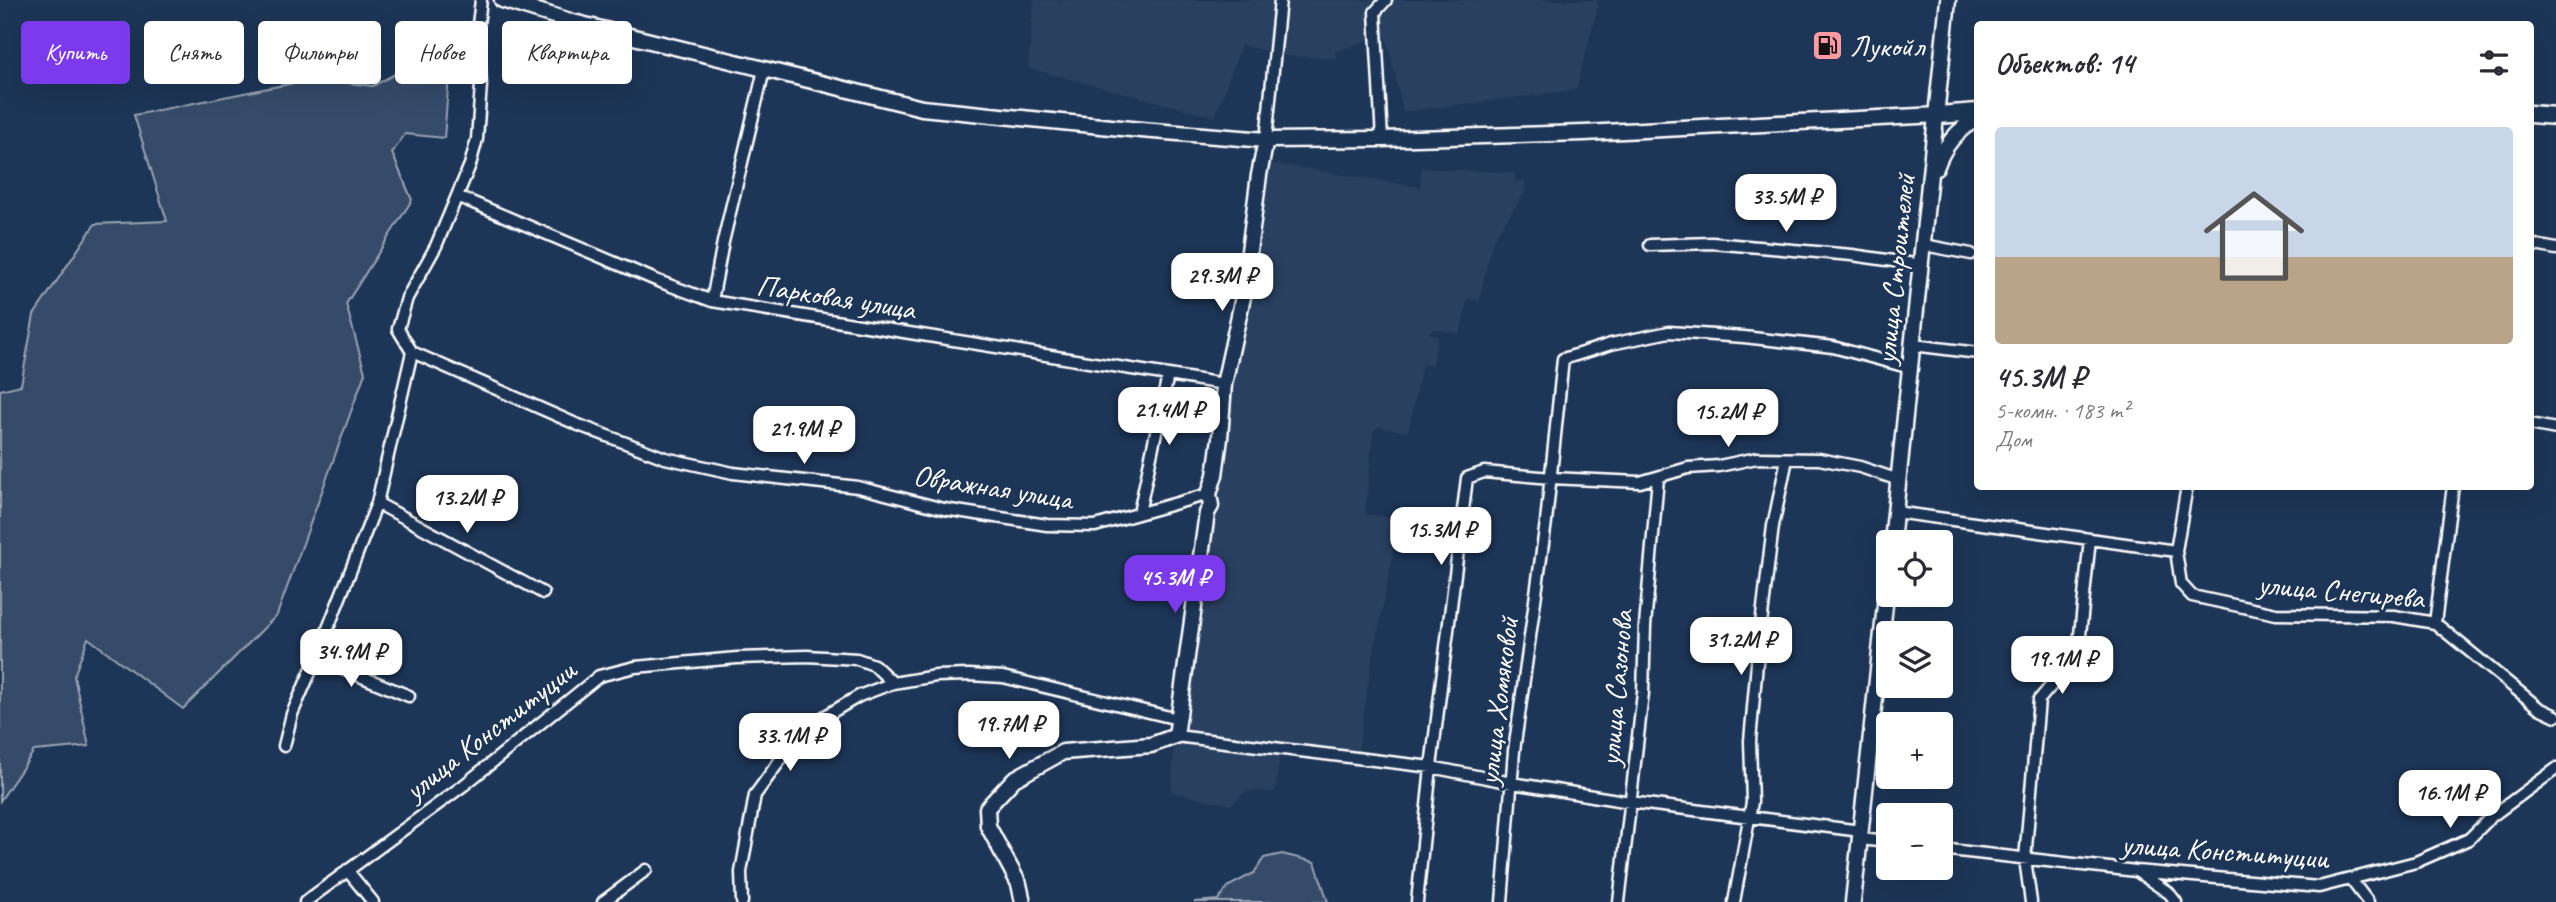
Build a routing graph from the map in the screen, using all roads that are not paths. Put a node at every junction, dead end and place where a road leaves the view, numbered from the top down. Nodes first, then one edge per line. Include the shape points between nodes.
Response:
1 (481, 0) edge
2 (502, 0) edge
3 (1280, 0) edge
4 (1386, 0) edge
5 (1948, 0) edge
6 (764, 70) junction
7 (1974, 112) edge
8 (2534, 114) edge
9 (1938, 115) junction
10 (2556, 116) edge
11 (1974, 121) edge
12 (1382, 139) junction
13 (1266, 140) junction
14 (1930, 183) junction
15 (457, 196) junction
16 (1650, 245) dead end
17 (1924, 245) junction
18 (2534, 245) edge
19 (2556, 249) edge
20 (1971, 254) dead end
21 (1922, 265) junction
22 (712, 301) junction
23 (1913, 345) junction
24 (412, 352) junction
25 (1974, 353) edge
26 (1911, 368) junction
27 (1168, 375) junction
28 (1224, 384) junction
29 (2534, 425) edge
30 (2556, 429) edge
31 (1787, 458) junction
32 (1551, 478) junction
33 (1658, 478) junction
34 (1899, 480) junction
35 (2186, 490) edge
36 (2452, 490) edge
37 (1209, 494) junction
38 (377, 503) junction
39 (1895, 512) junction
40 (1139, 513) junction
41 (1893, 530) edge
42 (2090, 539) junction
43 (2176, 551) junction
44 (543, 593) dead end
45 (1885, 607) edge
46 (2435, 623) junction
47 (321, 647) junction
48 (893, 683) junction
49 (409, 696) dead end
50 (2556, 716) edge
51 (1178, 719) junction
52 (1176, 736) junction
53 (285, 746) dead end
54 (1431, 767) junction
55 (2556, 769) edge
56 (1512, 783) junction
57 (1630, 802) junction
58 (1750, 816) junction
59 (1861, 835) junction
60 (1876, 839) edge
61 (1953, 850) edge
62 (2025, 859) junction
63 (347, 870) junction
64 (646, 870) dead end
65 (2136, 871) junction
66 (2352, 881) junction
67 (305, 902) edge
68 (373, 902) edge
69 (603, 902) edge
70 (742, 902) edge
71 (1023, 902) edge
72 (1417, 902) edge
73 (1502, 902) edge
74 (1619, 902) edge
75 (1734, 902) edge
76 (1853, 902) edge
77 (2032, 902) edge
78 (2176, 902) edge
79 (2368, 902) edge

1 - 15 street via 477,139
2 - 6 main road
3 - 13 street
4 - 12 street via 1375,12
5 - 9 main road, улица Строителей
6 - 13 main road via 922,108
6 - 22 street
7 - 9 main road
8 - 10 main road
9 - 12 main road
9 - 14 main road, улица Строителей
11 - 14 main road via 1945,149
12 - 13 main road
13 - 28 main road via 1243,297
14 - 17 main road, улица Строителей
15 - 22 street, Парковая улица
15 - 24 street via 407,298 398,329
16 - 21 street via 1712,243
17 - 20 street
17 - 21 main road, улица Строителей
18 - 19 street
21 - 23 main road, улица Строителей
22 - 27 street, Парковая улица
23 - 25 street
23 - 26 main road, улица Строителей
24 - 38 street
24 - 40 street, Овражная улица via 665,458 733,473 858,487 944,509 1047,525 1095,526
26 - 32 street, улица Хомяковой via 1833,347 1744,337 1669,332 1611,344 1563,359
26 - 34 main road, улица Строителей
27 - 28 street, Парковая улица
27 - 40 street
28 - 37 main road
29 - 30 street
31 - 33 street via 1688,468
31 - 34 street via 1860,467
31 - 58 street via 1773,526 1759,641 1750,741
32 - 33 street via 1640,482
32 - 54 street via 1484,472 1467,478
32 - 56 street, улица Хомяковой
33 - 57 street, улица Сазонова
34 - 39 main road, улица Строителей
35 - 43 street
36 - 46 street
37 - 40 street, Овражная улица
37 - 51 main road via 1211,506 1206,513
38 - 44 street
38 - 47 street
39 - 41 main road, улица Строителей
39 - 42 street
42 - 43 street
42 - 62 street via 2078,654 2039,700
43 - 46 street, улица Снегирева via 2181,584 2192,596 2276,614 2394,616
45 - 59 main road
46 - 50 street, улица Снегирева via 2539,708
47 - 49 street via 333,665
47 - 53 street via 292,714
48 - 51 street via 936,676 1003,677
48 - 63 street, улица Конституции via 874,665 857,659 807,656 646,666 599,676 474,777
48 - 70 street via 859,696 802,730 755,795 741,872
51 - 52 main road
52 - 54 street
52 - 71 main road via 1151,745 1063,752 1010,782 987,808 988,826 1019,884
54 - 56 street
54 - 72 street
55 - 66 street, улица Конституции via 2492,816 2469,839 2416,862
56 - 57 street
56 - 73 street, улица Хомяковой
57 - 58 street
57 - 74 street, улица Сазонова
58 - 59 street
58 - 75 street
59 - 60 street
59 - 76 main road
61 - 62 street, улица Конституции
62 - 65 street, улица Конституции
62 - 77 street
63 - 67 street, улица Конституции
63 - 68 street
64 - 69 street
65 - 66 street, улица Конституции via 2319,887
65 - 78 street
66 - 79 street

